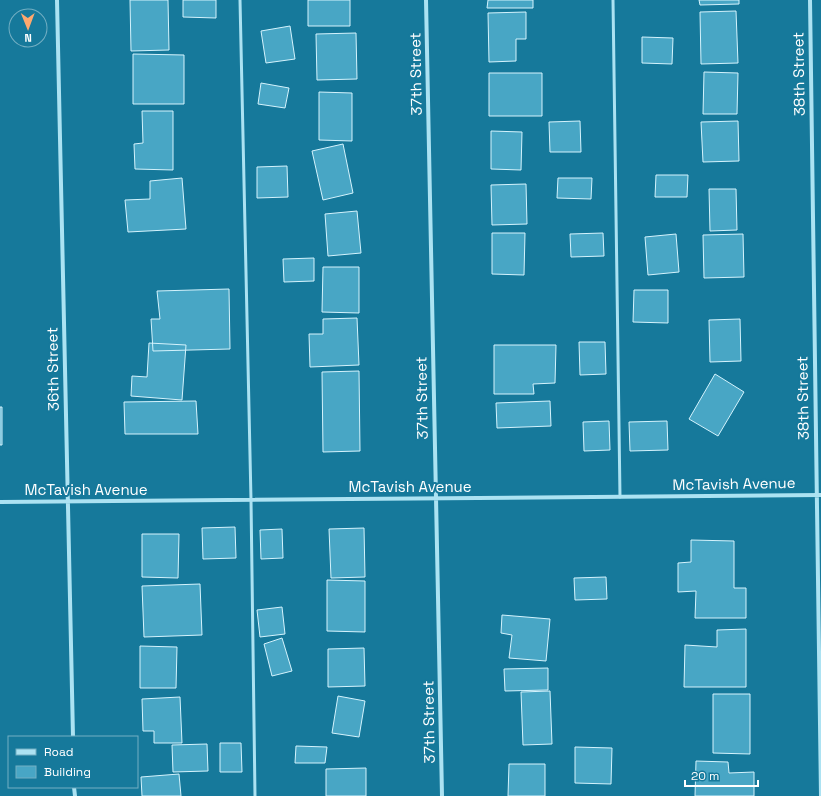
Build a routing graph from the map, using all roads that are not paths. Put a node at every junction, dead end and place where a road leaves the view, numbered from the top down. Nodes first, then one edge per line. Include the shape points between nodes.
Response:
1 (57, 0) edge
2 (240, 0) edge
3 (426, 0) edge
4 (613, 0) edge
5 (810, 0) edge
6 (819, 495) edge
7 (620, 497) junction
8 (436, 499) junction
9 (251, 500) junction
10 (0, 502) edge
11 (68, 502) junction
12 (73, 736) edge
13 (255, 796) edge
14 (442, 796) edge
15 (821, 796) edge

1 - 11 street, 36th Street
2 - 9 lane
3 - 8 street, 37th Street
4 - 7 lane
5 - 6 street, 38th Street
6 - 7 street, McTavish Avenue
6 - 15 street, 38th Street
7 - 8 street, McTavish Avenue
8 - 9 street, McTavish Avenue
8 - 14 street, 37th Street
9 - 11 street, McTavish Avenue
9 - 13 lane
10 - 11 street, McTavish Avenue
11 - 12 street, 36th Street

